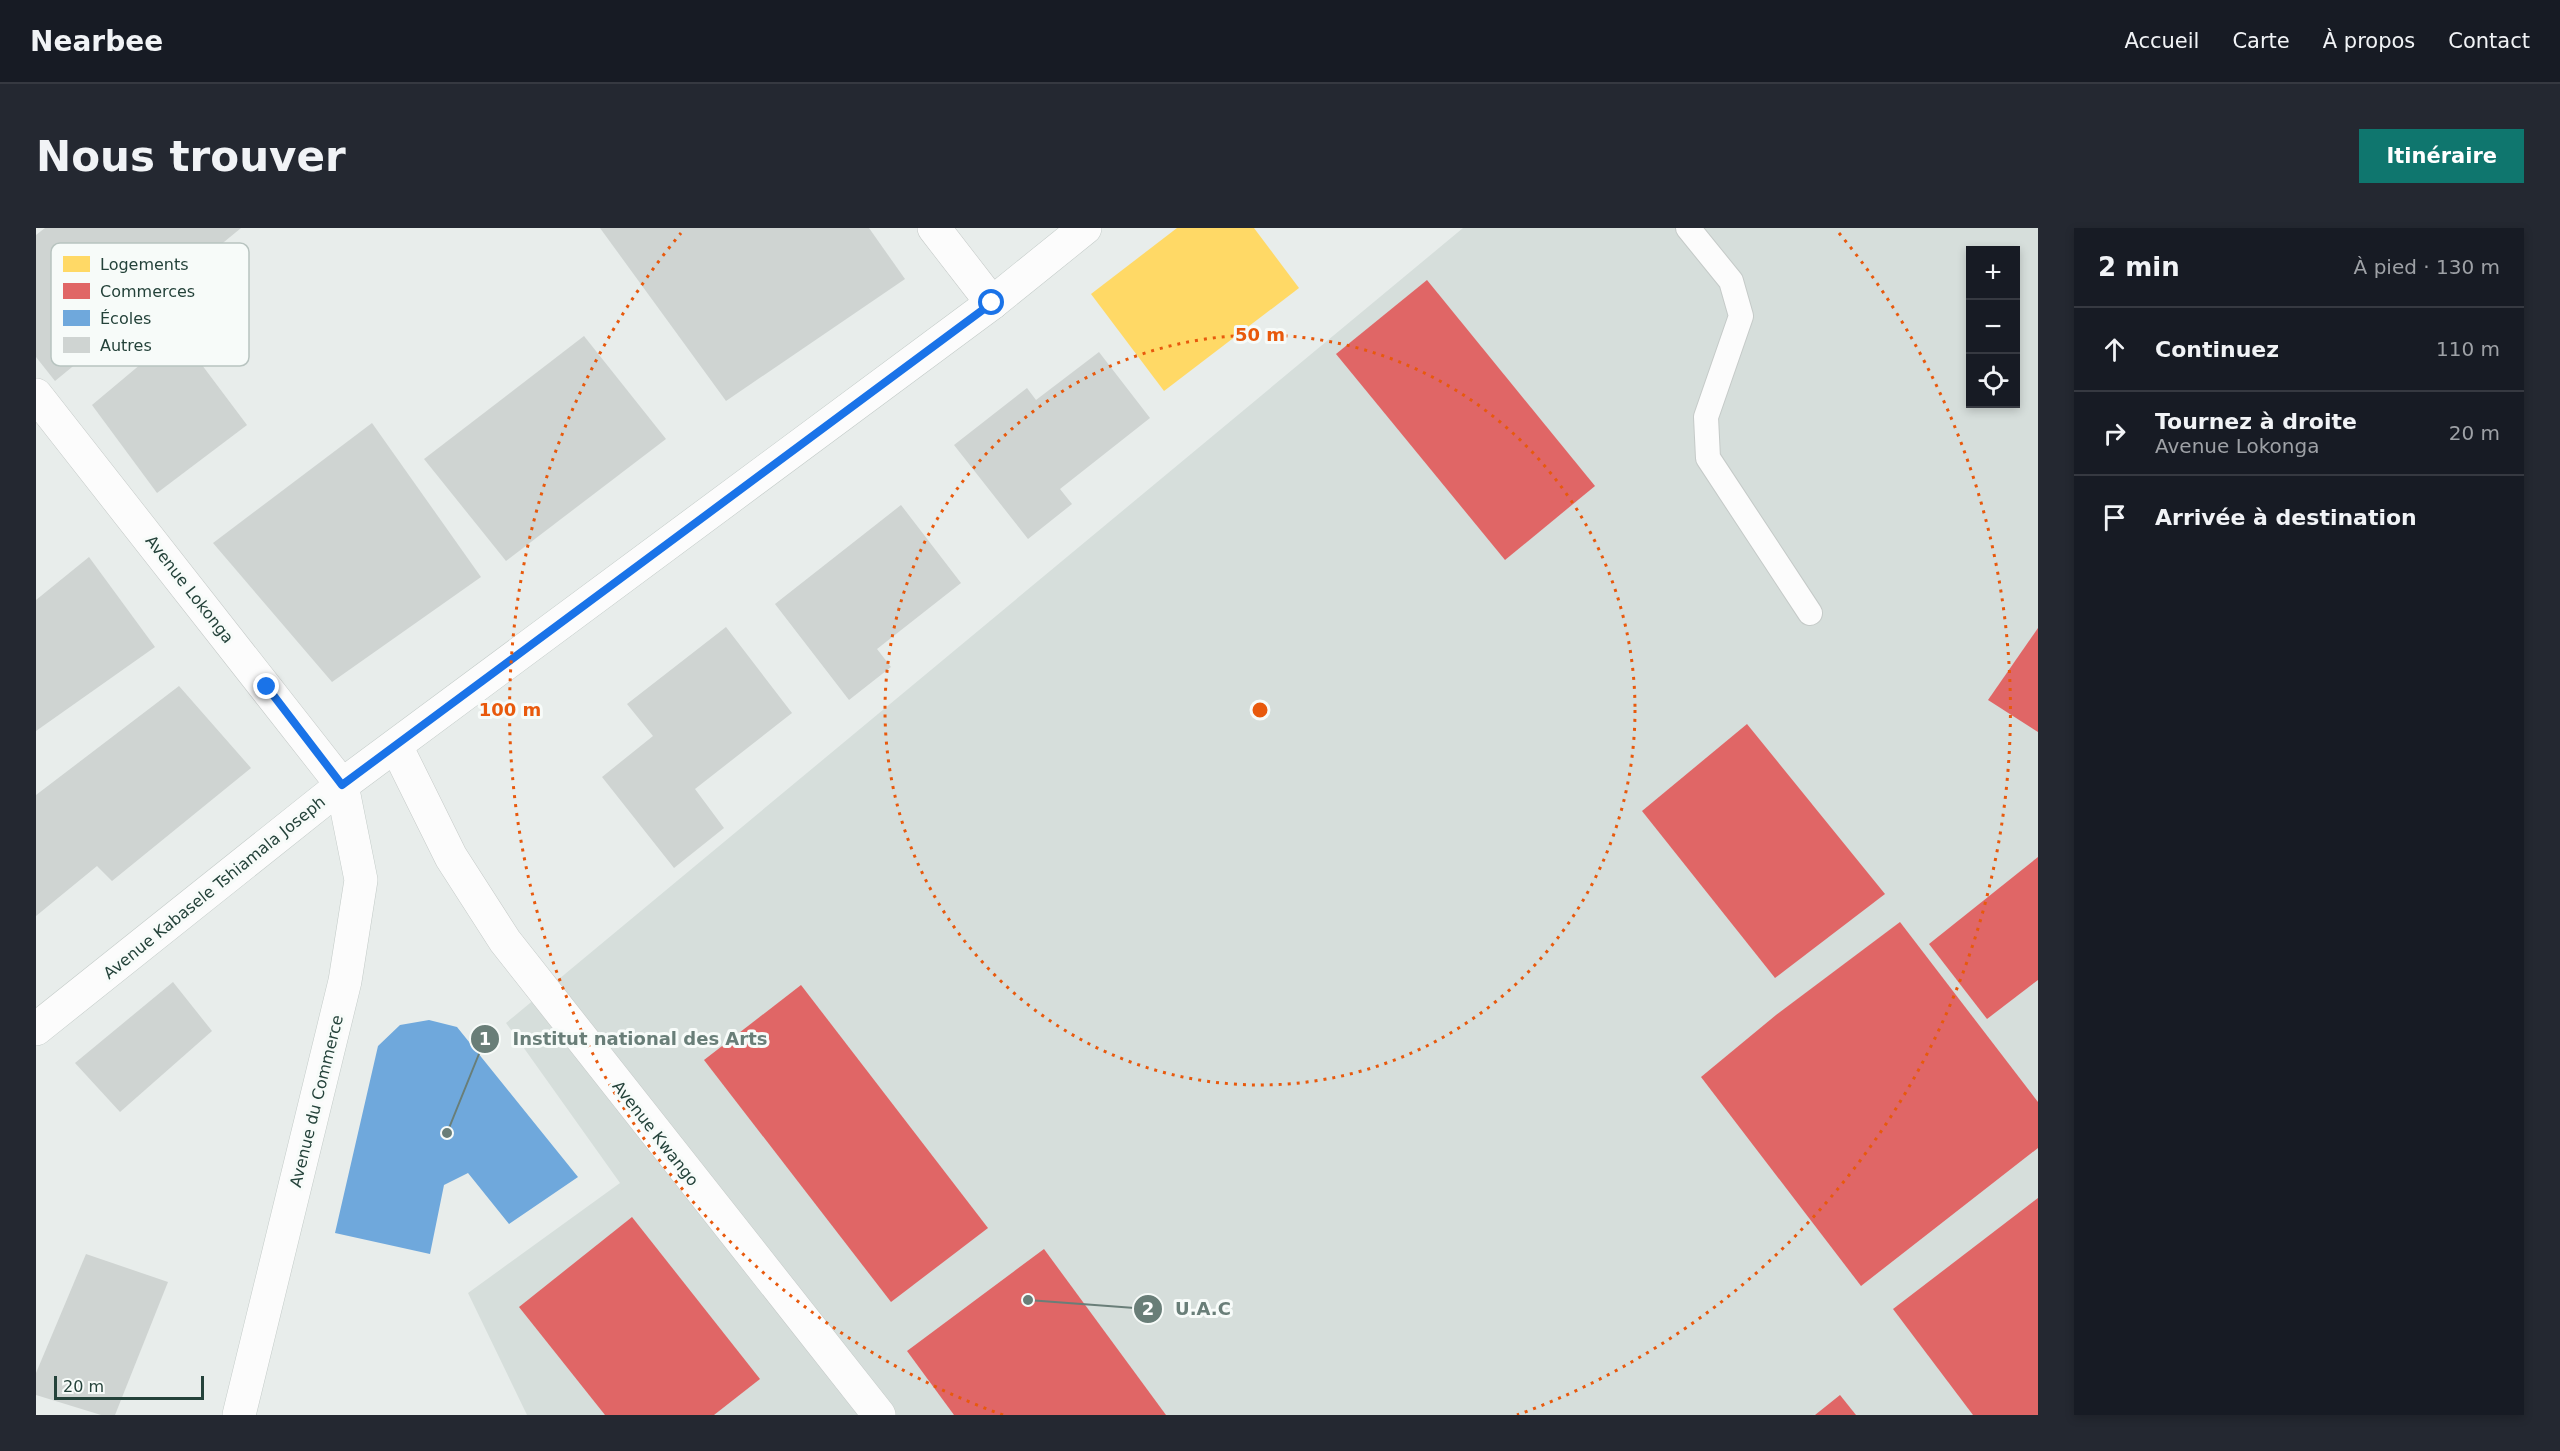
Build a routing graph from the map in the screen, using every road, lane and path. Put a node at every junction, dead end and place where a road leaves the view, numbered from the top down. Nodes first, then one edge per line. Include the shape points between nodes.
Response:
1 (934, 228) edge
2 (1085, 228) edge
3 (1688, 228) edge
4 (992, 303) junction
5 (36, 395) edge
6 (1810, 613) dead end
7 (396, 746) junction
8 (342, 785) junction
9 (36, 1029) edge
10 (239, 1415) edge
11 (879, 1415) edge

1 - 4 street
2 - 4 street, Avenue Kabasele Tshiamala Joseph
3 - 6 lane via 1731,282 1741,316 1706,417 1708,458
4 - 7 street, Avenue Kabasele Tshiamala Joseph
5 - 8 street, Avenue Lokonga
7 - 8 street, Avenue Kabasele Tshiamala Joseph
7 - 11 street, Avenue Kwango via 451,857 505,941
8 - 9 street, Avenue Kabasele Tshiamala Joseph
8 - 10 street, Avenue du Commerce via 361,880 345,981

